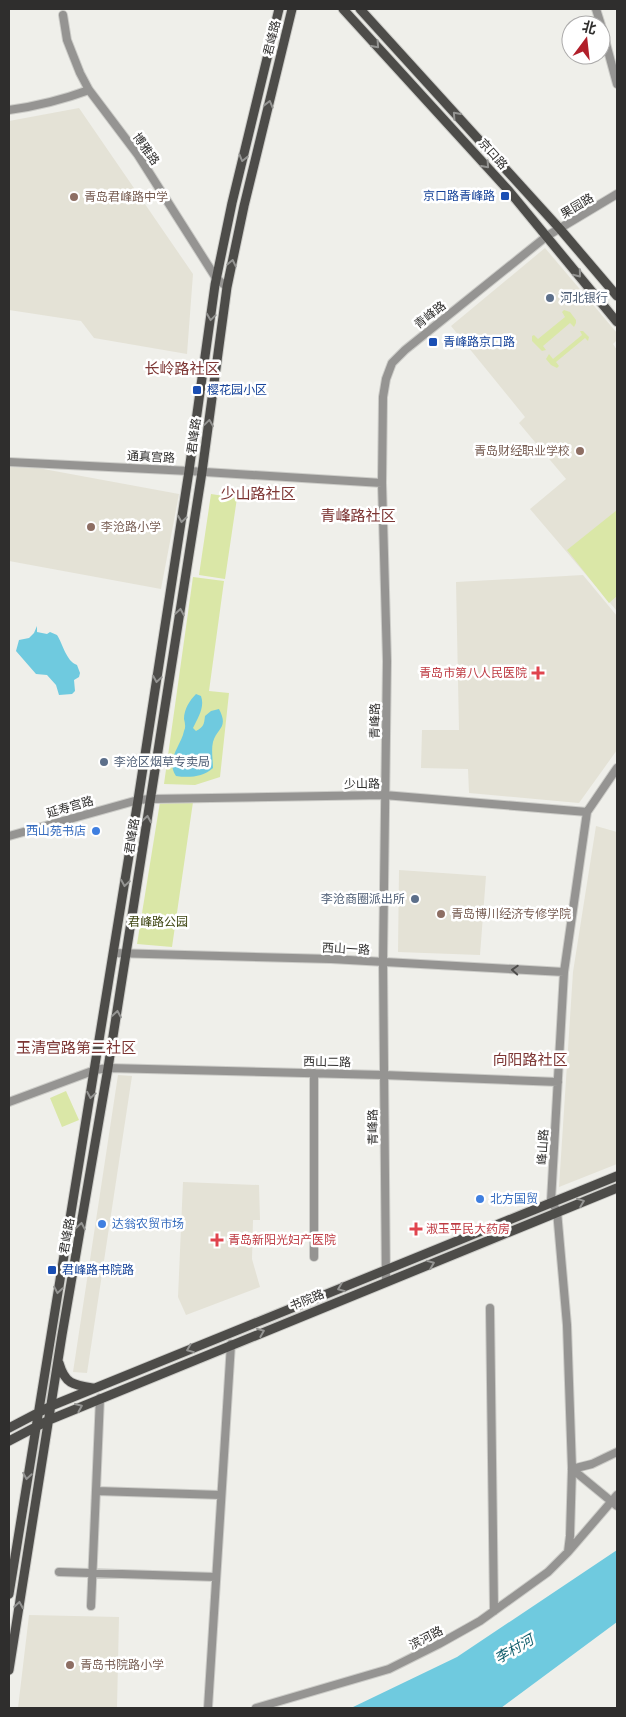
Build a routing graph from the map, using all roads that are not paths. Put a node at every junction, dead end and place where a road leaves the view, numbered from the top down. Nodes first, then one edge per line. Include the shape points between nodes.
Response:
1 (280, 9) edge
2 (292, 9) edge
3 (344, 9) edge
4 (360, 9) edge
5 (63, 15) dead end
6 (611, 62) edge
7 (617, 84) edge
8 (89, 90) junction
9 (9, 110) edge
10 (617, 194) edge
11 (560, 229) junction
12 (547, 236) junction
13 (216, 278) junction
14 (227, 287) junction
15 (617, 296) edge
16 (617, 322) edge
17 (9, 462) edge
18 (189, 471) junction
19 (202, 472) junction
20 (382, 483) junction
21 (617, 768) edge
22 (384, 795) junction
23 (151, 799) junction
24 (138, 800) junction
25 (587, 812) junction
26 (9, 836) edge
27 (113, 953) junction
28 (126, 954) junction
29 (383, 962) junction
30 (564, 972) junction
31 (108, 1068) junction
32 (95, 1070) junction
33 (314, 1073) junction
34 (383, 1075) junction
35 (558, 1082) junction
36 (9, 1102) edge
37 (617, 1176) edge
38 (617, 1188) edge
39 (551, 1202) junction
40 (557, 1211) junction
41 (314, 1257) dead end
42 (386, 1270) junction
43 (386, 1282) junction
44 (490, 1308) dead end
45 (231, 1344) junction
46 (58, 1360) junction
47 (93, 1388) junction
48 (100, 1398) junction
49 (51, 1406) junction
50 (38, 1413) junction
51 (49, 1420) junction
52 (9, 1428) edge
53 (35, 1428) junction
54 (9, 1441) edge
55 (617, 1452) edge
56 (572, 1469) junction
57 (96, 1490) junction
58 (221, 1494) junction
59 (616, 1501) edge
60 (568, 1552) junction
61 (59, 1572) dead end
62 (91, 1573) junction
63 (216, 1577) junction
64 (9, 1594) edge
65 (91, 1606) dead end
66 (494, 1611) junction
67 (9, 1670) edge
68 (208, 1708) edge
69 (256, 1708) edge

1 -> 13 main road, 君峰路
14 -> 2 main road, 君峰路
3 -> 12 main road, 京口路
11 -> 4 main road, 京口路
5 - 8 street, 博雅路 via 67,40
6 - 7 street
8 - 9 street via 47,104
8 - 13 street, 博雅路 via 138,155
10 - 11 street, 果园路
11 - 12 street, 果园路
11 - 15 main road, 京口路
12 -> 16 main road, 京口路
12 - 20 street, 青峰路 via 392,363 383,397
13 - 14 street, 博雅路
13 -> 18 main road, 君峰路
19 -> 14 main road, 君峰路
17 - 18 street, 通真宫路
18 - 19 street, 通真宫路
18 -> 24 main road, 君峰路
19 - 20 street, 通真宫路
23 -> 19 main road, 君峰路
20 - 22 street, 青峰路 via 387,661
21 - 25 street, 峰山路
22 - 23 street, 少山路
22 - 25 street, 少山路
22 - 29 street, 青峰路
23 - 24 street, 少山路
28 -> 23 main road, 君峰路
24 - 26 street, 延寿宫路
24 -> 27 main road, 君峰路
25 - 30 street, 峰山路
27 - 28 street, 西山一路
27 - 32 main road, 君峰路
28 - 29 street, 西山一路
31 -> 28 main road, 君峰路
30 -> 29 street, 西山一路
29 - 34 street, 青峰路
30 - 35 street, 峰山路
31 - 32 street, 西山二路
31 - 33 street, 西山二路
46 -> 31 main road, 君峰路
32 - 36 street, 西山二路
32 -> 50 main road, 君峰路
33 - 34 street, 西山二路
33 - 41 street
34 - 35 street, 西山二路
34 - 42 street, 青峰路
35 - 39 street, 峰山路
37 - 39 main road, 书院路
40 -> 38 main road, 书院路
39 - 40 street
39 - 42 main road, 书院路
43 -> 40 main road, 书院路
40 - 56 street via 567,1325
42 - 43 street, 青峰路
42 -> 47 main road, 书院路
45 -> 43 main road, 书院路
44 - 66 street
45 - 48 main road, 书院路
45 - 58 street
46 - 47 main road via 66,1379 72,1384
46 - 49 main road, 君峰路
47 - 49 main road, 书院路
51 -> 48 main road, 书院路
48 - 57 street
49 - 50 main road, 书院路
49 - 51 main road, 君峰路
50 - 52 main road, 书院路
50 - 53 main road, 君峰路
51 - 53 main road, 书院路
67 -> 51 main road, 君峰路
53 - 54 main road, 书院路
53 -> 64 main road, 君峰路
55 - 56 street
56 - 59 street
56 - 60 street
57 - 58 street
57 - 62 street
58 - 63 street
59 - 60 street, 滨河路
60 - 66 street, 滨河路 via 548,1572
61 - 62 street
62 - 63 street
62 - 65 street
63 - 68 street
66 - 69 street, 滨河路 via 389,1669

